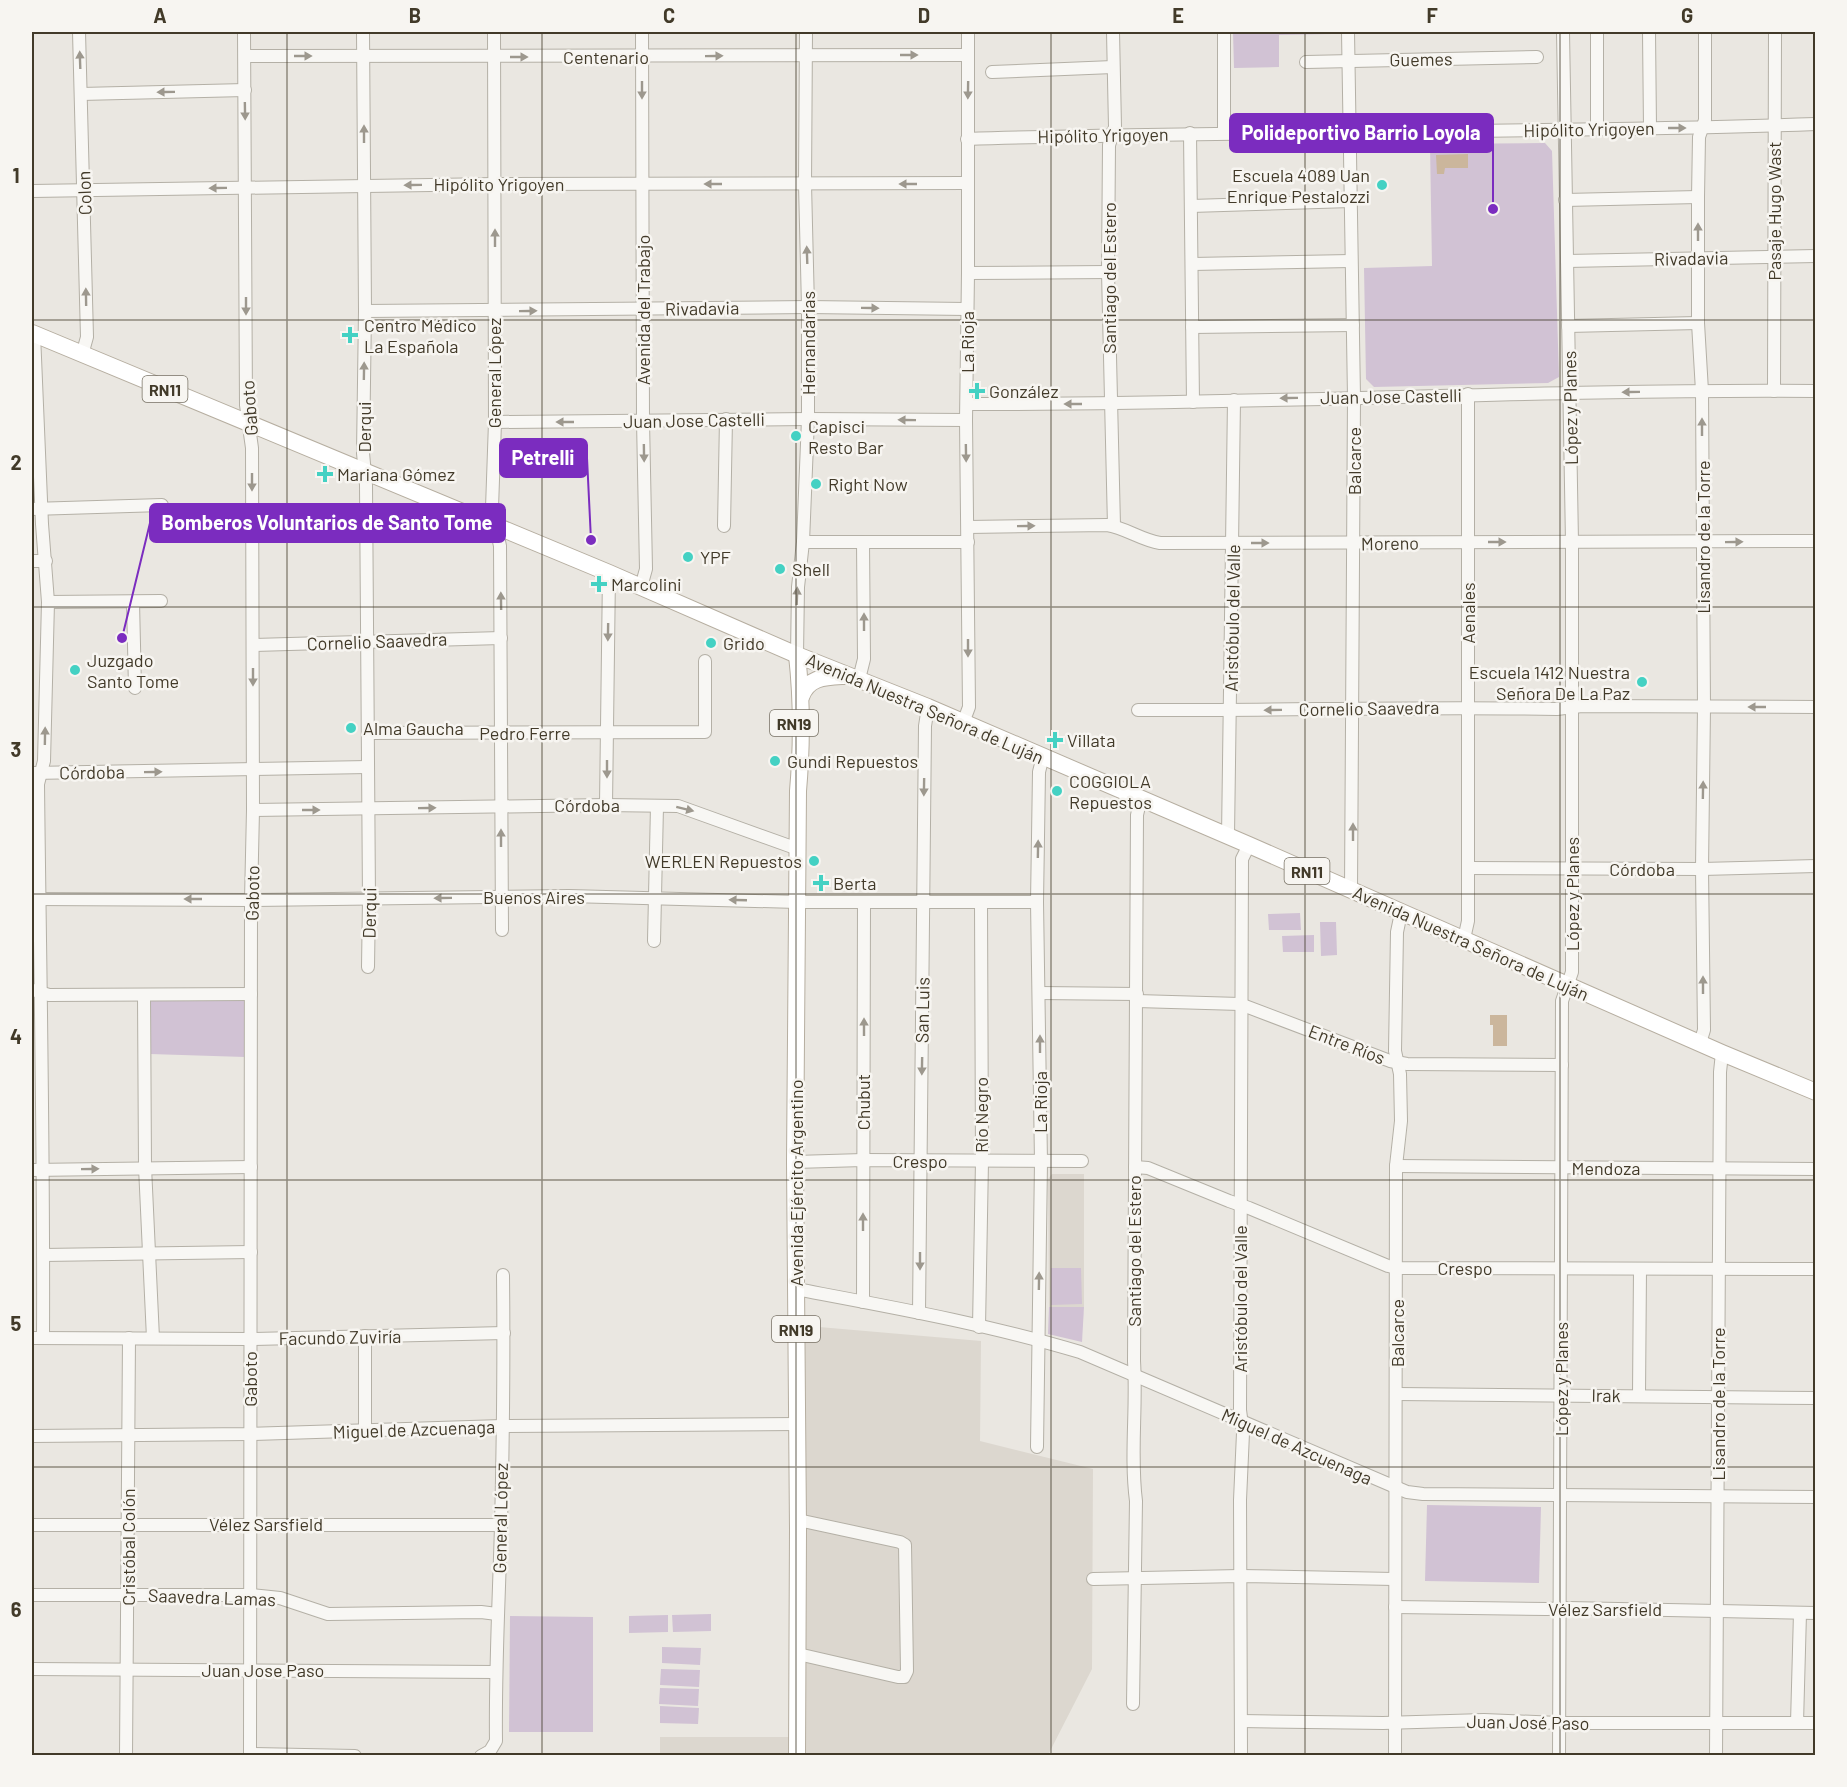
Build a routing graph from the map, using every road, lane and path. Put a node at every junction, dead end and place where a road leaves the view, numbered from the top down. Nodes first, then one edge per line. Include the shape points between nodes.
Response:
1 (79, 32) edge
2 (244, 32) edge
3 (363, 32) edge
4 (494, 32) edge
5 (642, 32) edge
6 (806, 32) edge
7 (968, 32) edge
8 (1113, 32) edge
9 (1224, 32) edge
10 (1348, 32) edge
11 (1563, 32) edge
12 (1597, 32) edge
13 (1649, 32) edge
14 (1705, 32) edge
15 (1775, 32) edge
16 (806, 54) junction
17 (968, 55) junction
18 (245, 56) junction
19 (363, 56) junction
20 (494, 57) junction
21 (642, 57) junction
22 (1537, 57) dead end
23 (1348, 61) junction
24 (1306, 62) dead end
25 (1113, 67) junction
26 (992, 72) dead end
27 (245, 90) junction
28 (81, 94) junction
29 (1815, 124) edge
30 (1776, 126) junction
31 (1650, 128) junction
32 (1702, 128) junction
33 (1597, 129) junction
34 (1564, 130) junction
35 (1348, 131) junction
36 (1224, 133) junction
37 (1113, 134) junction
38 (1190, 134) junction
39 (967, 139) junction
40 (643, 183) junction
41 (967, 183) junction
42 (495, 184) junction
43 (805, 184) junction
44 (364, 186) junction
45 (246, 187) junction
46 (84, 190) junction
47 (32, 191) edge
48 (1698, 197) junction
49 (1565, 200) junction
50 (1351, 201) junction
51 (1191, 206) junction
52 (1815, 256) edge
53 (1773, 257) junction
54 (1698, 259) junction
55 (1352, 261) junction
56 (1567, 261) junction
57 (1192, 264) junction
58 (1108, 272) junction
59 (968, 273) junction
60 (808, 307) junction
61 (643, 309) junction
62 (967, 309) junction
63 (365, 311) junction
64 (494, 311) junction
65 (1698, 323) junction
66 (1353, 325) junction
67 (1568, 326) junction
68 (1192, 327) junction
69 (33, 333) edge
70 (82, 355) junction
71 (1702, 391) junction
72 (1774, 391) junction
73 (1815, 391) edge
74 (1570, 393) junction
75 (1468, 394) junction
76 (1354, 397) junction
77 (1234, 400) junction
78 (1193, 402) junction
79 (967, 404) junction
80 (1110, 405) junction
81 (726, 419) junction
82 (808, 419) junction
83 (966, 420) junction
84 (643, 421) junction
85 (495, 422) junction
86 (249, 424) junction
87 (365, 472) junction
88 (162, 505) dead end
89 (37, 509) edge
90 (724, 526) dead end
91 (1114, 526) junction
92 (497, 527) junction
93 (968, 527) junction
94 (1815, 541) edge
95 (803, 542) junction
96 (863, 542) junction
97 (968, 542) junction
98 (1469, 542) junction
99 (1572, 542) junction
100 (1703, 542) junction
101 (1233, 543) junction
102 (1353, 543) junction
103 (32, 561) edge
104 (46, 561) junction
105 (609, 573) junction
106 (641, 587) junction
107 (161, 601) dead end
108 (48, 602) junction
109 (133, 602) junction
110 (501, 638) junction
111 (368, 642) junction
112 (253, 645) junction
113 (797, 655) junction
114 (705, 660) dead end
115 (854, 678) junction
116 (135, 688) dead end
117 (801, 697) junction
118 (928, 707) junction
119 (1468, 707) junction
120 (1572, 707) junction
121 (1704, 707) junction
122 (1815, 707) edge
123 (1353, 708) junction
124 (1138, 710) dead end
125 (1231, 710) junction
126 (963, 723) junction
127 (502, 732) junction
128 (368, 733) junction
129 (607, 733) junction
130 (1043, 756) junction
131 (369, 767) junction
132 (253, 770) junction
133 (36, 773) edge
134 (798, 791) junction
135 (1141, 798) junction
136 (606, 805) junction
137 (501, 806) junction
138 (657, 806) junction
139 (369, 809) junction
140 (253, 810) junction
141 (1228, 836) junction
142 (1249, 845) junction
143 (798, 849) junction
144 (1815, 866) edge
145 (1468, 868) junction
146 (1572, 869) junction
147 (1702, 869) junction
148 (1351, 890) junction
149 (502, 897) junction
150 (35, 898) edge
151 (655, 898) junction
152 (369, 899) junction
153 (251, 900) junction
154 (796, 902) junction
155 (864, 902) junction
156 (923, 902) junction
157 (1037, 902) junction
158 (981, 903) junction
159 (1401, 913) junction
160 (502, 930) dead end
161 (1464, 939) junction
162 (654, 941) dead end
163 (368, 967) dead end
164 (1567, 985) junction
165 (35, 991) edge
166 (1040, 993) junction
167 (251, 994) junction
168 (144, 995) junction
169 (1137, 997) junction
170 (1240, 1004) junction
171 (1700, 1043) junction
172 (1722, 1053) junction
173 (1397, 1063) junction
174 (1562, 1065) junction
175 (1815, 1092) edge
176 (863, 1160) junction
177 (921, 1161) junction
178 (982, 1161) junction
179 (1082, 1161) dead end
180 (795, 1162) junction
181 (1041, 1162) junction
182 (1396, 1166) junction
183 (145, 1167) junction
184 (251, 1167) junction
185 (1135, 1167) junction
186 (1562, 1167) junction
187 (1719, 1168) junction
188 (1815, 1169) edge
189 (38, 1170) edge
190 (1241, 1206) junction
191 (251, 1252) junction
192 (149, 1253) junction
193 (43, 1255) junction
194 (1397, 1268) junction
195 (1561, 1268) junction
196 (1815, 1269) edge
197 (1640, 1270) junction
198 (1719, 1270) junction
199 (503, 1275) dead end
200 (796, 1289) junction
201 (863, 1302) junction
202 (919, 1312) junction
203 (979, 1327) junction
204 (504, 1333) junction
205 (365, 1336) junction
206 (37, 1338) edge
207 (129, 1338) junction
208 (153, 1338) junction
209 (250, 1339) junction
210 (1039, 1340) junction
211 (1135, 1375) junction
212 (1397, 1394) junction
213 (1561, 1394) junction
214 (1640, 1395) junction
215 (1718, 1396) junction
216 (1815, 1398) edge
217 (1241, 1421) junction
218 (797, 1424) junction
219 (502, 1426) junction
220 (365, 1431) junction
221 (250, 1434) junction
222 (129, 1435) junction
223 (32, 1436) edge
224 (1037, 1448) dead end
225 (1397, 1489) junction
226 (1561, 1495) junction
227 (1718, 1495) junction
228 (1815, 1497) edge
229 (798, 1520) junction
230 (250, 1524) junction
231 (32, 1525) edge
232 (128, 1525) junction
233 (501, 1525) junction
234 (1240, 1576) junction
235 (1135, 1578) junction
236 (1093, 1579) dead end
237 (1394, 1580) junction
238 (128, 1594) junction
239 (32, 1595) edge
240 (250, 1595) junction
241 (1395, 1607) junction
242 (1560, 1608) junction
243 (1717, 1611) junction
244 (1800, 1613) junction
245 (1815, 1613) edge
246 (497, 1614) junction
247 (798, 1654) junction
248 (32, 1669) edge
249 (127, 1669) junction
250 (250, 1670) junction
251 (495, 1672) junction
252 (1133, 1704) dead end
253 (1241, 1721) junction
254 (1394, 1723) junction
255 (1559, 1723) junction
256 (1797, 1723) junction
257 (1716, 1724) junction
258 (1815, 1724) edge
259 (126, 1755) edge
260 (250, 1755) edge
261 (355, 1755) edge
262 (482, 1755) edge
263 (797, 1755) edge
264 (1241, 1755) edge
265 (1395, 1755) edge
266 (1559, 1755) edge
267 (1716, 1755) edge

28 -> 1 street, Colon
2 - 18 street, Gaboto
3 - 19 street, Derqui
4 - 20 street, General López
5 - 21 street, Avenida del Trabajo
6 - 16 street, Hernandarias
7 - 17 street, La Rioja
8 - 25 street, Santiago del Estero
9 - 36 street
10 - 23 street, Balcarce
11 - 34 street, López y Planes
12 - 33 street
13 - 31 street
14 - 32 street, Lisandro de la Torre
15 - 30 street, Pasaje Hugo Wast
16 -> 17 street, Centenario
21 -> 16 street, Centenario
16 - 43 street, Hernandarias
17 -> 39 street, La Rioja
18 -> 19 street, Centenario
18 - 27 street, Gaboto
19 - 20 street, Centenario
44 -> 19 street, Derqui
20 -> 21 street, Centenario
20 - 42 street, General López
21 -> 40 street, Avenida del Trabajo
22 - 23 street, Guemes
23 - 24 street, Guemes
23 - 35 street, Balcarce
25 - 26 street
25 - 37 street, Santiago del Estero
27 -> 28 street
27 -> 45 street, Gaboto
28 - 46 street, Colon
29 - 30 street, Hipólito Yrigoyen
30 - 32 street, Hipólito Yrigoyen
30 - 53 street, Pasaje Hugo Wast
31 -> 32 street, Hipólito Yrigoyen
31 - 33 street, Hipólito Yrigoyen
32 - 48 street, Lisandro de la Torre
33 - 34 street, Hipólito Yrigoyen
34 - 35 street, Hipólito Yrigoyen
34 - 49 street, López y Planes
35 - 36 street, Hipólito Yrigoyen
35 - 50 street, Balcarce
36 - 38 street, Hipólito Yrigoyen
37 - 38 street, Hipólito Yrigoyen
37 - 39 street, Hipólito Yrigoyen
37 - 58 street, Santiago del Estero via 1109,145
38 - 51 street
39 - 41 street, La Rioja
40 - 42 street, Hipólito Yrigoyen
43 -> 40 street, Hipólito Yrigoyen
40 - 61 street, Avenida del Trabajo
41 -> 43 street, Hipólito Yrigoyen
41 - 59 street, La Rioja
42 -> 44 street, Hipólito Yrigoyen
64 -> 42 street, General López
60 -> 43 street, Hernandarias
44 - 45 street, Hipólito Yrigoyen
44 - 63 street, Derqui
45 -> 46 street, Hipólito Yrigoyen
45 -> 86 street, Gaboto
46 - 47 street, Hipólito Yrigoyen
70 -> 46 street, Colon via 87,337
48 - 49 street
54 -> 48 street, Lisandro de la Torre
49 - 56 street, López y Planes
50 - 51 street
50 - 55 street, Balcarce
51 - 57 street
52 - 53 street, Rivadavia
53 - 54 street, Rivadavia
53 - 72 street, Pasaje Hugo Wast
54 - 56 street, Rivadavia
54 - 65 street, Lisandro de la Torre
55 - 57 street
55 - 66 street, Balcarce
56 - 67 street, López y Planes
57 - 68 street
58 - 59 street
58 - 80 street, Santiago del Estero
59 - 62 street, La Rioja
60 - 61 street, Rivadavia
60 -> 62 street, Rivadavia
60 - 82 street, Hernandarias
64 -> 61 street, Rivadavia
61 - 84 street, Avenida del Trabajo
62 - 79 street, La Rioja
63 - 64 street, Rivadavia
87 -> 63 street, Derqui
64 - 85 street, General López
65 - 67 street
65 - 71 street, Lisandro de la Torre
66 - 68 street
66 - 76 street, Balcarce
67 - 74 street, López y Planes
68 - 78 street
69 - 70 main road, Avenida Nuestra Señora de Luján / RN11
69 - 89 street
70 - 86 main road, Avenida Nuestra Señora de Luján / RN11
71 - 72 street, Juan Jose Castelli
71 -> 74 street, Juan Jose Castelli
100 -> 71 street, Lisandro de la Torre
72 - 73 street, Juan Jose Castelli
74 - 75 street, Juan Jose Castelli
74 - 99 street, López y Planes
75 - 76 street, Juan Jose Castelli
75 - 98 street, Aenales
76 -> 77 street, Juan Jose Castelli
76 - 102 street, Balcarce
77 - 78 street, Juan Jose Castelli
77 - 101 street, Aristóbulo del Valle
78 - 80 street, Juan Jose Castelli
80 -> 79 street, Juan Jose Castelli
79 - 83 street, La Rioja
80 - 91 street, Santiago del Estero
81 - 82 street, Juan Jose Castelli
81 - 84 street, Juan Jose Castelli
81 - 90 street
83 -> 82 street, Juan Jose Castelli
82 - 95 street, Hernandarias
83 -> 93 street, La Rioja
84 -> 85 street, Juan Jose Castelli
84 -> 106 street, Avenida del Trabajo via 646,569
85 - 92 street, General López via 492,508
86 - 87 main road, Avenida Nuestra Señora de Luján / RN11
86 -> 112 street, Gaboto
87 - 92 main road, Avenida Nuestra Señora de Luján / RN11
87 - 111 street, Derqui
88 - 89 street
89 - 104 street
93 -> 91 street, Moreno
91 - 101 street, Moreno via 1160,543
92 - 105 main road, Avenida Nuestra Señora de Luján / RN11
110 -> 92 street, General López
93 - 97 street, La Rioja
100 -> 94 street, Moreno
95 - 96 street
113 -> 95 street, Hernandarias
96 - 97 street
115 -> 96 street via 864,659
97 -> 126 street, La Rioja via 969,707
98 -> 99 street, Moreno
98 - 102 street, Moreno
98 - 119 street, Aenales
99 - 100 street, Moreno
99 - 120 street, López y Planes
100 - 121 street, Lisandro de la Torre
101 -> 102 street, Moreno
101 - 125 street, Aristóbulo del Valle
102 - 123 street, Balcarce
103 - 104 street
104 - 108 street
105 - 106 main road, Avenida Nuestra Señora de Luján / RN11
105 -> 129 street
106 - 113 main road, Avenida Nuestra Señora de Luján / RN11
107 - 109 street
108 - 109 street
133 -> 108 street via 44,761
109 - 116 street
110 - 111 street, Cornelio Saavedra
110 - 127 street, General López
111 - 112 street, Cornelio Saavedra
111 - 128 street, Derqui
112 -> 132 street, Gaboto
113 - 115 main road, Avenida Nuestra Señora de Luján / RN11
113 - 117 main road, Avenida Ejército Argentino / RN19
113 - 134 main road, Avenida Ejército Argentino / RN19 via 793,687
114 - 129 street, Pedro Ferre via 705,732
115 - 117 main road via 817,678 804,688
115 - 118 main road, Avenida Nuestra Señora de Luján / RN11
117 - 134 main road, Avenida Ejército Argentino / RN19
118 - 126 main road, Avenida Nuestra Señora de Luján / RN11
118 -> 156 street, San Luis
119 - 120 street, Cornelio Saavedra
119 - 123 street, Cornelio Saavedra
119 - 145 street, Aenales
120 - 121 street, Cornelio Saavedra
120 - 146 street, López y Planes
122 -> 121 street, Cornelio Saavedra
147 -> 121 street, Lisandro de la Torre
123 -> 125 street, Cornelio Saavedra
148 -> 123 street, Balcarce
124 - 125 street, Cornelio Saavedra
125 - 141 street, Aristóbulo del Valle
126 - 130 main road, Avenida Nuestra Señora de Luján / RN11
127 - 128 street, Pedro Ferre
127 - 129 street, Pedro Ferre
127 - 137 street, General López
128 - 131 street, Derqui
129 -> 136 street
130 - 135 main road, Avenida Nuestra Señora de Luján / RN11
157 -> 130 street, La Rioja via 1039,772
131 - 132 street, Córdoba
131 - 139 street, Derqui
133 -> 132 street, Córdoba
132 - 140 street, Gaboto
133 - 150 street
134 - 143 main road, Avenida Ejército Argentino / RN19
135 - 141 main road, Avenida Nuestra Señora de Luján / RN11
135 - 169 street, Santiago del Estero via 1137,815
136 - 137 street, Córdoba
136 - 138 street, Córdoba
139 -> 137 street, Córdoba
149 -> 137 street, General López
138 -> 143 street, Córdoba via 684,807
138 - 151 street
140 -> 139 street, Córdoba
139 - 152 street, Derqui
140 - 153 street, Gaboto
141 - 142 main road, Avenida Nuestra Señora de Luján / RN11
142 - 148 main road, Avenida Nuestra Señora de Luján / RN11
142 - 170 street, Aristóbulo del Valle via 1242,859
143 - 154 main road, Avenida Ejército Argentino / RN19
144 - 147 street, Córdoba
145 - 146 street, Córdoba
145 - 161 street, Aenales
146 - 147 street, Córdoba
146 - 164 street, López y Planes via 1572,972
171 -> 147 street, Lisandro de la Torre via 1704,1030
148 - 159 main road, Avenida Nuestra Señora de Luján / RN11
149 - 151 street, Buenos Aires
149 -> 152 street, Buenos Aires
149 - 160 street, General López
153 -> 150 street, Buenos Aires
150 - 165 street
154 -> 151 street, Buenos Aires
151 - 162 street
152 - 153 street, Buenos Aires
152 - 163 street, Derqui
153 - 167 street, Gaboto
154 - 155 street, Buenos Aires
154 - 180 main road, Avenida Ejército Argentino / RN19
155 - 156 street, Buenos Aires
176 -> 155 street, Chubut
156 - 158 street, Buenos Aires
156 -> 177 street, San Luis
157 - 158 street, Buenos Aires
157 - 166 street, La Rioja
158 - 178 street, Río Negro
159 - 161 main road, Avenida Nuestra Señora de Luján / RN11
159 - 173 street, Balcarce via 1397,932
161 - 164 main road, Avenida Nuestra Señora de Luján / RN11
164 - 171 main road, Avenida Nuestra Señora de Luján / RN11
164 - 174 street, López y Planes via 1562,1001
165 - 168 street via 49,995
165 - 189 street
166 - 169 street, Entre Ríos
181 -> 166 street, La Rioja
167 - 168 street
167 - 184 street, Gaboto
168 - 183 street
169 - 170 street, Entre Ríos
169 - 185 street, Santiago del Estero
170 - 173 street, Entre Ríos
170 - 190 street, Aristóbulo del Valle
171 - 172 main road, Avenida Nuestra Señora de Luján / RN11
172 - 175 main road, Avenida Nuestra Señora de Luján / RN11
172 - 187 street, Lisandro de la Torre
173 - 174 street, Entre Ríos
173 - 182 street, Balcarce via 1401,1121
174 - 186 street, López y Planes
176 - 177 street, Crespo
176 - 180 street, Crespo
201 -> 176 street, Chubut
177 - 178 street, Crespo
177 -> 202 street, San Luis
178 - 181 street, Crespo
178 - 203 street, Río Negro
179 - 181 street, Crespo
180 - 200 main road, Avenida Ejército Argentino / RN19
210 -> 181 street, La Rioja
182 - 186 street, Mendoza
182 - 194 street, Balcarce
183 - 184 street
189 -> 183 street
183 - 192 street
184 - 191 street, Gaboto
185 - 190 street, Crespo via 1148,1168
185 - 211 street, Santiago del Estero
186 - 187 street, Mendoza
186 - 195 street, López y Planes
187 - 188 street, Mendoza
187 - 198 street, Lisandro de la Torre
189 - 193 street
190 - 194 street, Crespo
190 - 217 street, Aristóbulo del Valle
191 - 192 street
191 - 209 street, Gaboto
192 - 193 street
192 - 208 street
193 - 206 street
194 - 195 street, Crespo
194 - 212 street, Balcarce
195 - 197 street, Crespo
195 - 213 street, López y Planes
196 - 198 street, Crespo
197 - 198 street, Crespo
197 - 214 street
198 - 215 street, Lisandro de la Torre
199 - 204 street, General López
200 - 201 street, Miguel de Azcuenaga
200 - 218 main road, Avenida Ejército Argentino / RN19
201 - 202 street, Miguel de Azcuenaga
202 - 203 street, Miguel de Azcuenaga
203 - 210 street, Miguel de Azcuenaga
204 - 205 street, Facundo Zuviría
204 - 219 street, General López
205 - 209 street, Facundo Zuviría
205 - 220 street
206 - 207 street, Facundo Zuviría
207 - 208 street, Facundo Zuviría
207 - 222 street, Cristóbal Colón
208 - 209 street, Facundo Zuviría
209 - 221 street, Gaboto
210 - 211 street, Miguel de Azcuenaga
210 - 224 street, La Rioja
211 - 217 street, Miguel de Azcuenaga
211 - 235 street, Santiago del Estero
212 - 213 street, Irak
212 - 225 street, Balcarce
213 - 214 street, Irak
213 - 226 street, López y Planes
214 - 215 street, Irak
215 - 216 street, Irak
215 - 227 street, Lisandro de la Torre
217 - 225 street, Miguel de Azcuenaga
217 - 234 street, Aristóbulo del Valle
218 - 219 street, Miguel de Azcuenaga
218 - 229 main road, Avenida Ejército Argentino / RN19
219 - 220 street, Miguel de Azcuenaga
219 - 233 street, General López
220 - 221 street, Miguel de Azcuenaga
221 - 222 street, Miguel de Azcuenaga
221 - 230 street, Gaboto
222 - 223 street, Miguel de Azcuenaga
222 - 232 street, Cristóbal Colón
225 - 226 street, Miguel de Azcuenaga via 1423,1494
225 - 237 street, Balcarce
226 - 227 street, Miguel de Azcuenaga
226 - 242 street, López y Planes
227 - 228 street, Miguel de Azcuenaga
227 - 243 street, Lisandro de la Torre
229 - 247 main road, Avenida Ejército Argentino / RN19
229 - 247 street via 905,1545 907,1671 904,1677 898,1677
230 - 232 street, Vélez Sarsfield
230 - 233 street, Vélez Sarsfield
230 - 240 street, Gaboto
231 - 232 street, Vélez Sarsfield
232 - 238 street, Cristóbal Colón
233 - 246 street, General López
234 - 235 street
234 - 237 street
234 - 253 street, Aristóbulo del Valle
235 - 236 street
235 - 252 street, Santiago del Estero
237 - 241 street, Balcarce
238 - 239 street, Saavedra Lamas
238 - 240 street, Saavedra Lamas
238 - 249 street, Cristóbal Colón
240 - 246 street, Saavedra Lamas via 280,1598 328,1614
240 - 250 street, Gaboto
241 - 242 street, Vélez Sarsfield
241 - 254 street, Balcarce
242 - 243 street, Vélez Sarsfield
242 - 255 street, López y Planes
243 - 244 street, Vélez Sarsfield
243 - 257 street, Lisandro de la Torre
244 - 245 street, Vélez Sarsfield
244 - 256 street
246 - 251 street, General López
247 - 263 main road, Avenida Ejército Argentino / RN19
248 - 249 street, Juan Jose Paso
249 - 250 street, Juan Jose Paso
249 - 259 street, Cristóbal Colón
250 - 251 street, Juan Jose Paso
250 - 260 street, Gaboto
251 - 262 street, General López via 496,1741
253 - 254 street, Juan José Paso
253 - 264 street, Aristóbulo del Valle
254 - 255 street, Juan José Paso
254 - 265 street, Balcarce
255 - 257 street, Juan José Paso
255 - 266 street, López y Planes
256 - 257 street, Juan José Paso
256 - 258 street, Juan José Paso
257 - 267 street, Lisandro de la Torre
260 - 261 street

